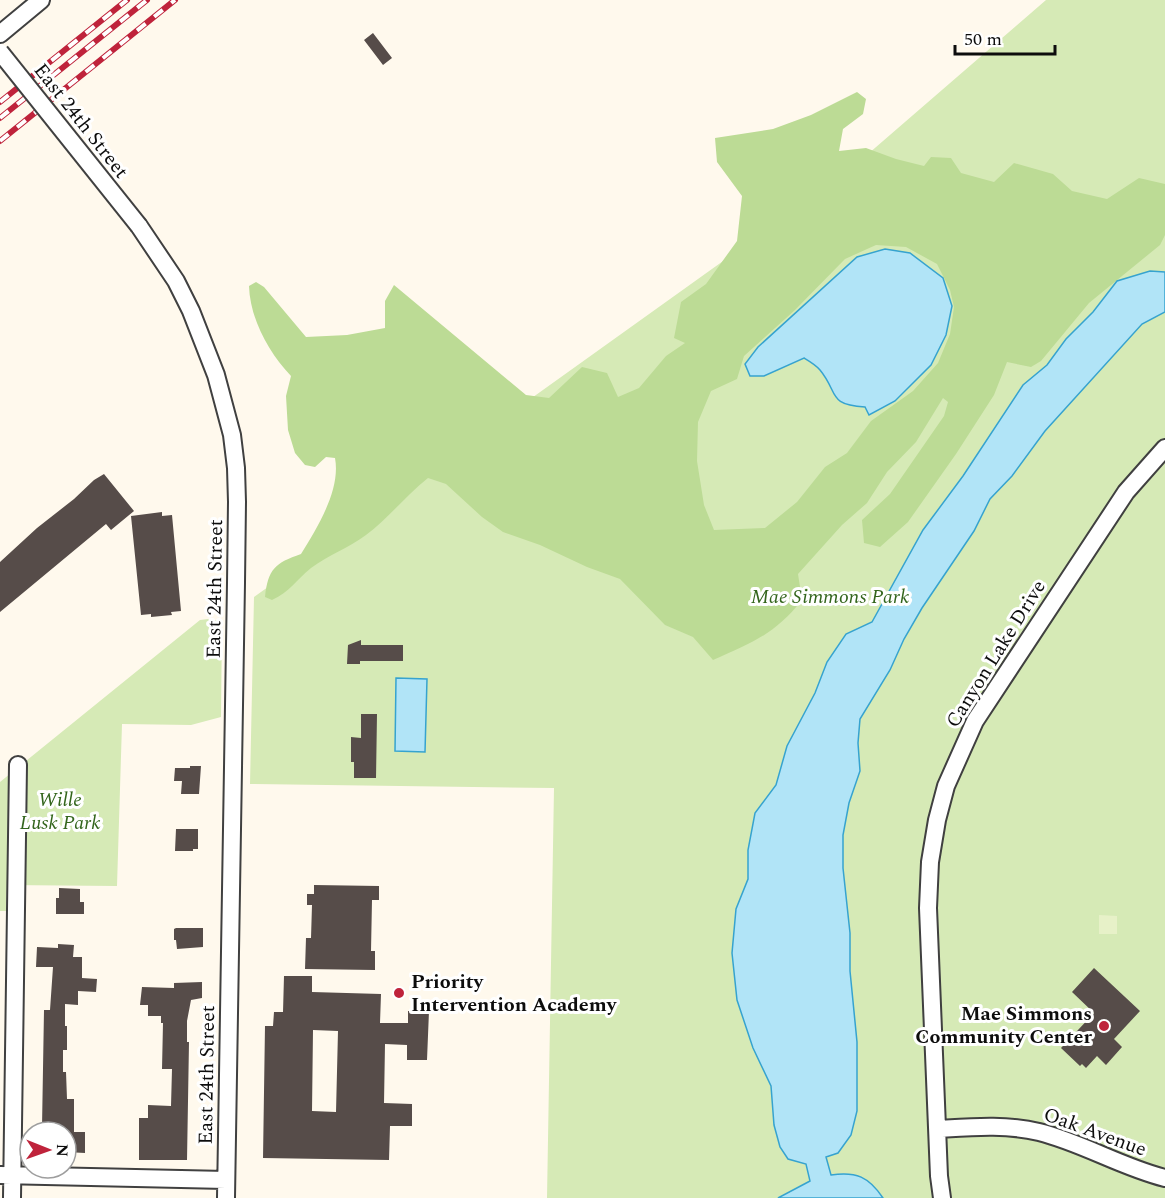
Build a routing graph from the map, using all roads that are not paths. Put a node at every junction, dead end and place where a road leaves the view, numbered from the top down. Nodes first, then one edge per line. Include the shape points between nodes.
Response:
1 (40, 0) edge
2 (0, 34) edge
3 (0, 52) edge
4 (1165, 448) edge
5 (18, 765) dead end
6 (938, 1130) junction
7 (6, 1175) edge
8 (1165, 1178) edge
9 (226, 1180) junction
10 (12, 1198) edge
11 (226, 1198) edge
12 (942, 1198) edge

1 - 2 street
3 - 9 street, East 24th Street, bridge via 139,226 176,280 206,346 232,435 237,584
4 - 6 street, Canyon Lake Drive via 1126,492 975,721 946,786 930,862 928,908
5 - 7 street
6 - 8 street, Oak Avenue via 996,1126 1030,1130 1062,1138 1117,1163
6 - 12 street, Canyon Lake Drive
7 - 9 street
7 - 10 street
9 - 11 street, East 24th Street

